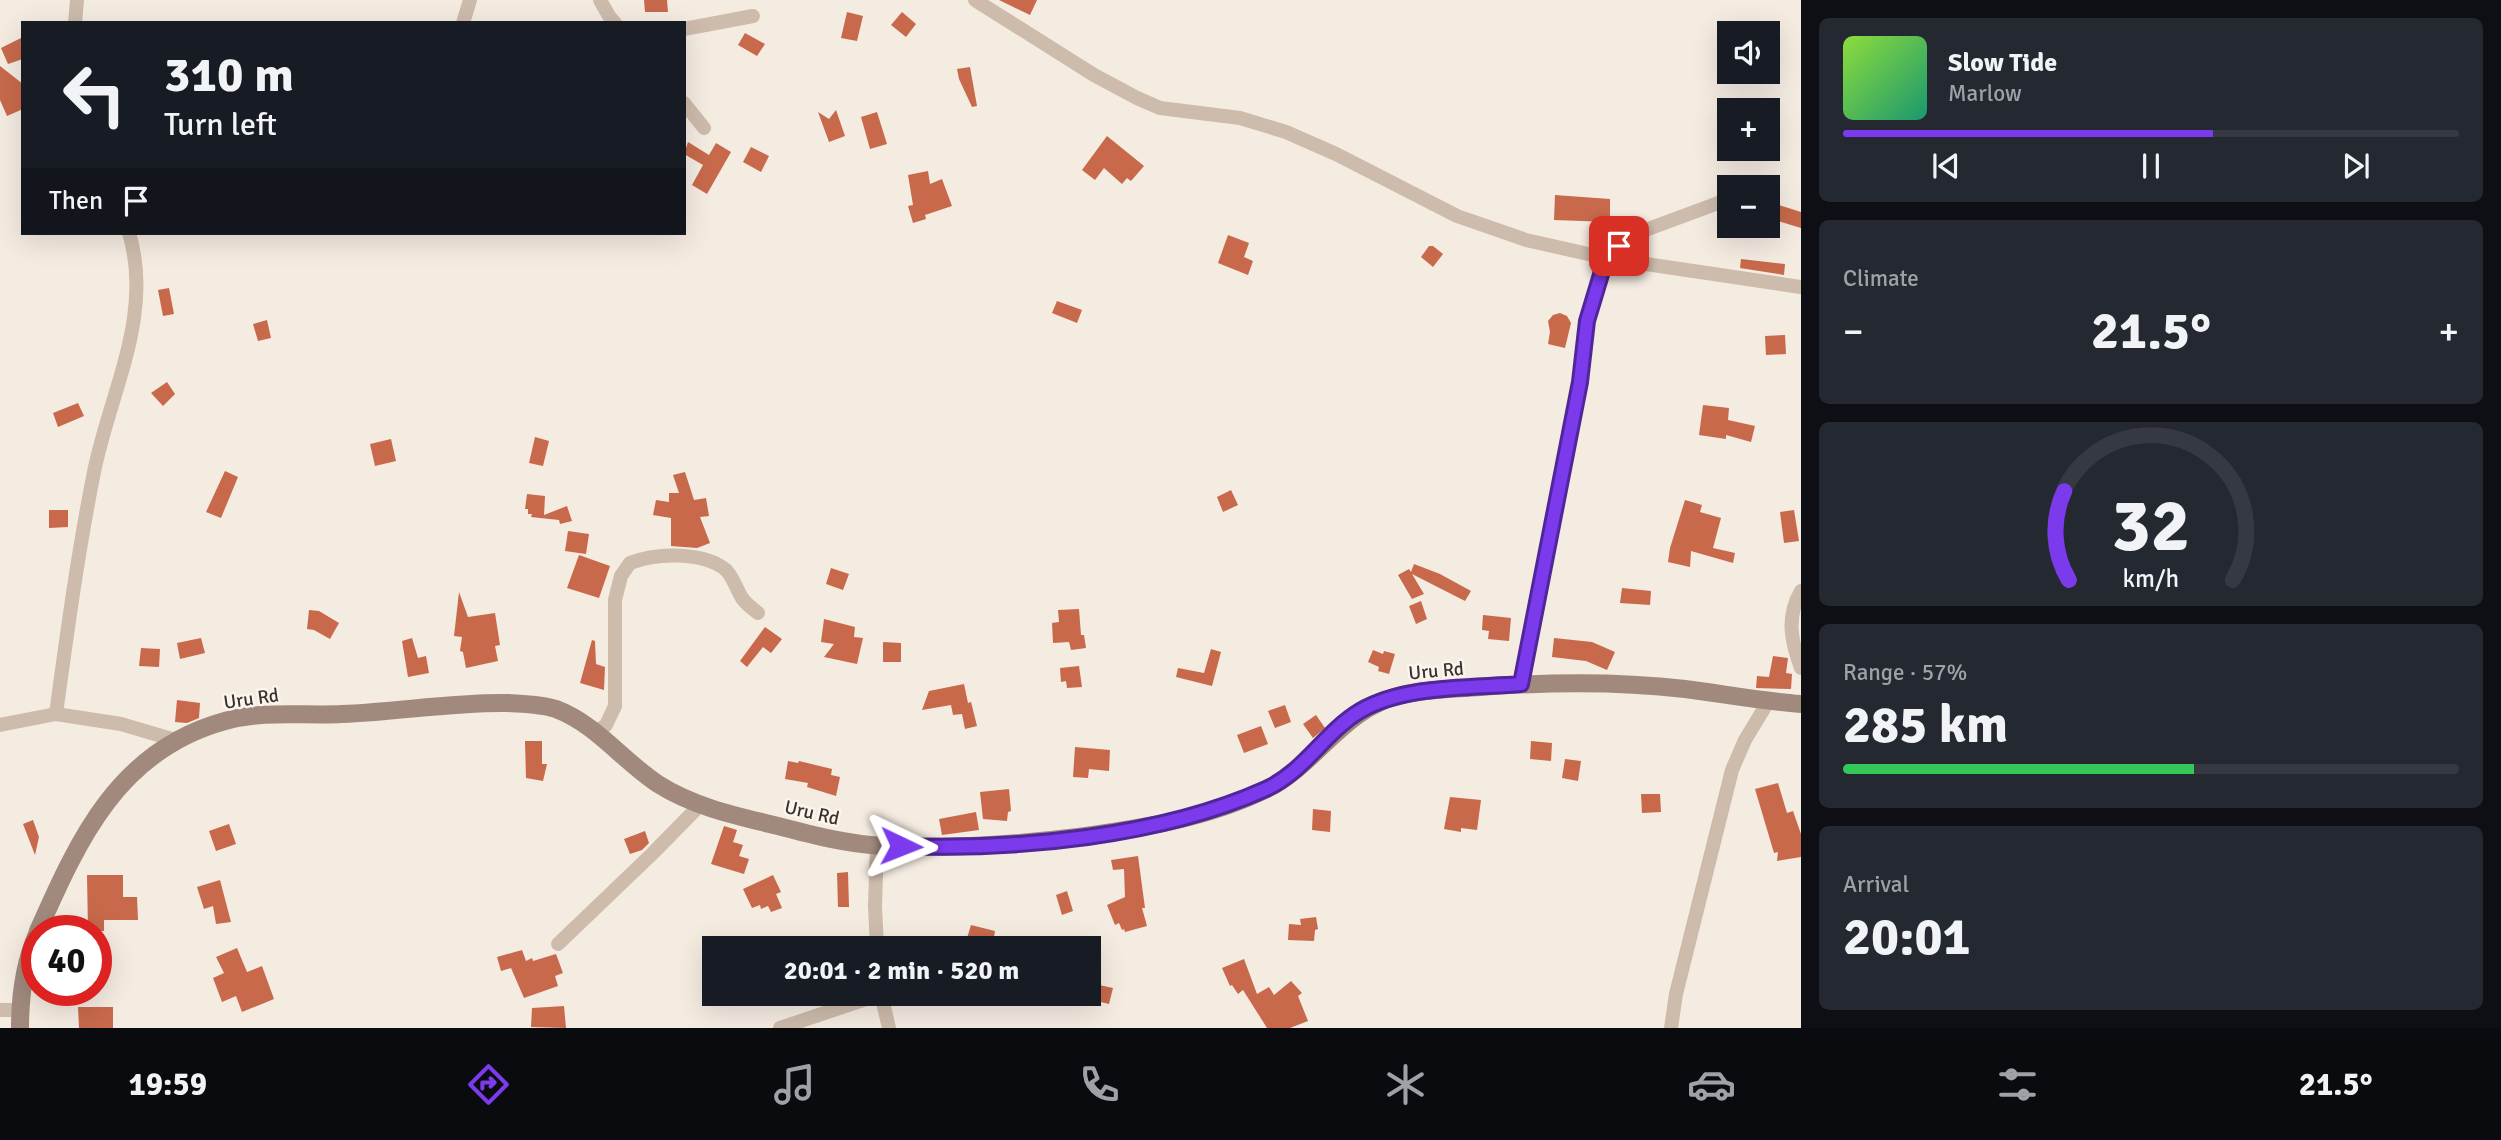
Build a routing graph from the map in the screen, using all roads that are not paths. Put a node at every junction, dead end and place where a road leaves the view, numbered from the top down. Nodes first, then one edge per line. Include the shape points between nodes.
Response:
1 (77, 0) edge
2 (470, 0) edge
3 (600, 0) edge
4 (975, 0) edge
5 (753, 16) dead end
6 (75, 21) edge
7 (464, 21) edge
8 (613, 21) edge
9 (686, 29) edge
10 (686, 106) edge
11 (704, 128) dead end
12 (1717, 203) edge
13 (129, 235) edge
14 (1606, 258) junction
15 (1801, 287) edge
16 (1801, 591) edge
17 (758, 613) dead end
18 (1801, 668) edge
19 (1521, 684) junction
20 (1768, 702) junction
21 (1801, 704) edge
22 (56, 714) junction
23 (0, 724) edge
24 (595, 733) junction
25 (175, 740) junction
26 (701, 804) junction
27 (877, 845) junction
28 (45, 915) edge
29 (876, 936) edge
30 (558, 944) dead end
31 (845, 1006) edge
32 (884, 1006) edge
33 (0, 1010) edge
34 (20, 1019) edge
35 (780, 1028) edge
36 (889, 1028) edge
37 (1671, 1028) edge

1 - 6 street
2 - 7 street
3 - 8 street
4 - 14 street via 1094,75 1160,108 1240,118 1286,132 1457,216 1526,240
5 - 9 street
10 - 11 street
12 - 14 street via 1640,232
13 - 22 street via 137,266 134,326 94,470
14 - 15 street
14 - 19 street via 1587,321 1580,382
16 - 18 street via 1790,621
17 - 24 street via 744,601 728,572 716,564 658,556 630,563 615,600 615,706 606,725
19 - 20 street, Uru Rd via 1563,681 1681,689
19 - 27 street, Uru Rd via 1399,695 1360,711 1297,769 1269,788 1212,811 1143,828 1011,844 950,848
20 - 21 street, Uru Rd
20 - 37 street via 1732,770
22 - 23 street
22 - 25 street via 121,724
24 - 25 street, Uru Rd via 551,707 492,703 340,715 271,713 226,721
24 - 26 street, Uru Rd via 654,781
25 - 28 street, Uru Rd via 134,770 99,813 72,855
26 - 27 street, Uru Rd via 801,832
26 - 30 street
27 - 29 street
31 - 35 street
32 - 36 street
33 - 34 street

